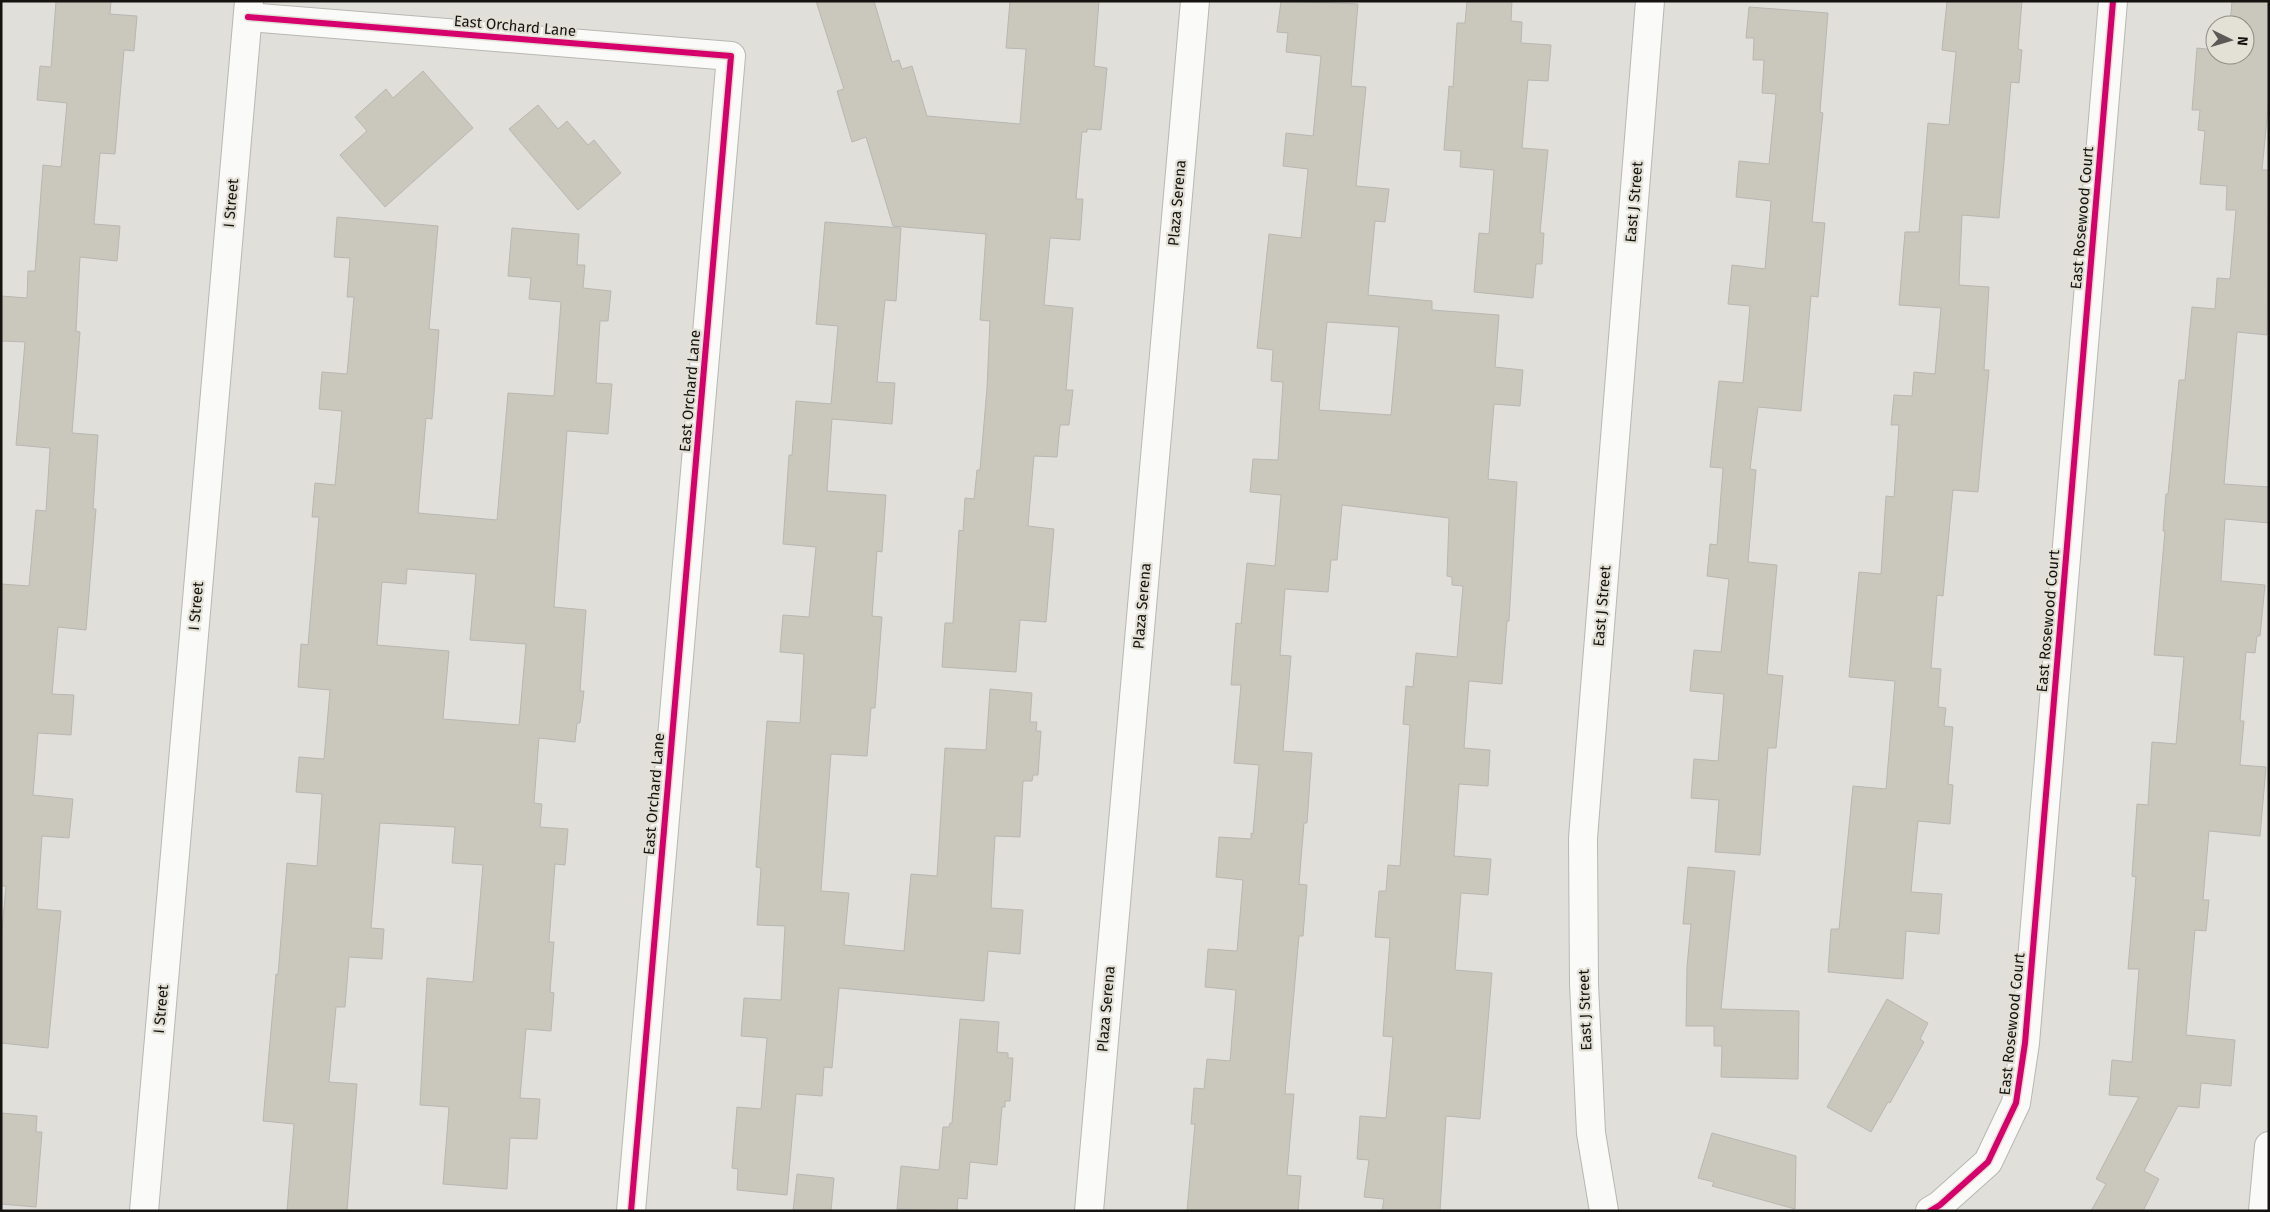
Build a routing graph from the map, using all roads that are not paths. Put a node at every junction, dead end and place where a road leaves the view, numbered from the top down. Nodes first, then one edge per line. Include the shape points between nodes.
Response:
1 (1195, 1) edge
2 (1650, 1) edge
3 (2113, 1) edge
4 (248, 9) edge
5 (2269, 1146) edge
6 (144, 1211) edge
7 (631, 1211) edge
8 (1089, 1211) edge
9 (1604, 1211) edge
10 (1930, 1211) edge
11 (2263, 1211) edge

1 - 8 street, Plaza Serena
2 - 9 street, East J Street via 1583,838 1590,1133
3 - 10 street, East Rosewood Court via 2025,1043 2016,1103 1988,1162
4 - 6 street, I Street
4 - 7 street, East Orchard Lane via 731,56
5 - 11 street

